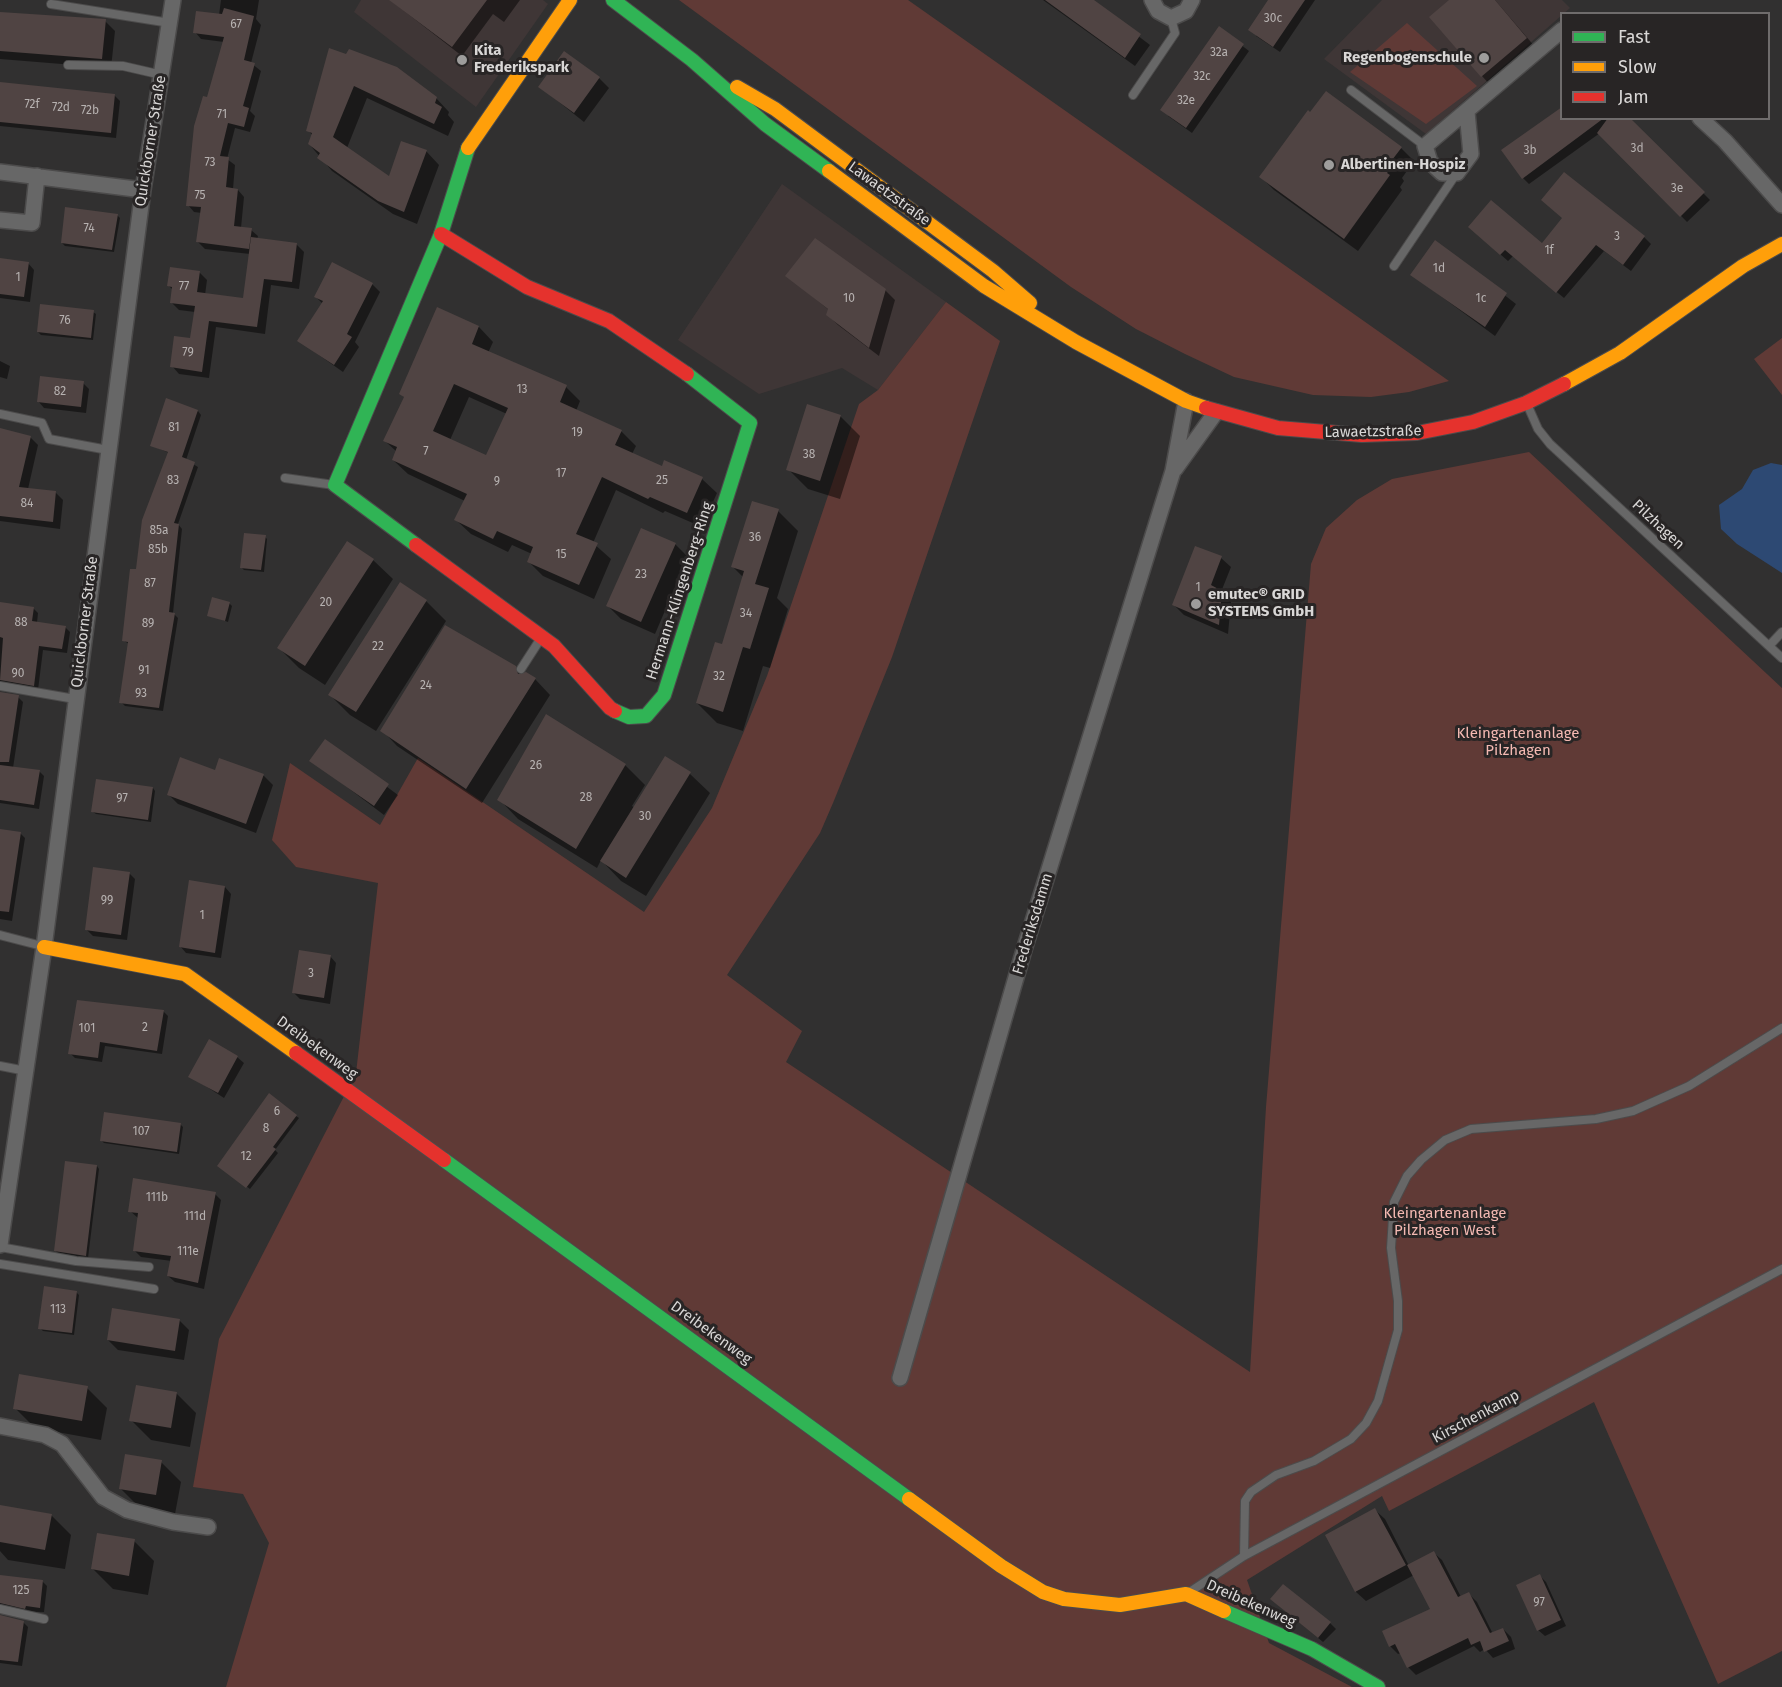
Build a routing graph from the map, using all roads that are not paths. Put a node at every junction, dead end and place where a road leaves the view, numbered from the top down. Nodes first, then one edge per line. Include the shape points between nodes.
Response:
1 (173, 0) edge
2 (570, 0) edge
3 (613, 0) edge
4 (1152, 0) edge
5 (1192, 0) edge
6 (51, 4) dead end
7 (1171, 18) junction
8 (170, 23) junction
9 (1560, 32) edge
10 (68, 65) dead end
11 (162, 75) junction
12 (1351, 90) dead end
13 (1133, 94) dead end
14 (1467, 112) junction
15 (1702, 120) edge
16 (1425, 146) junction
17 (0, 172) edge
18 (1457, 173) junction
19 (37, 176) junction
20 (143, 190) junction
21 (1782, 205) edge
22 (0, 220) edge
23 (441, 234) junction
24 (1782, 244) edge
25 (1394, 266) dead end
26 (1186, 401) junction
27 (1526, 403) junction
28 (1216, 412) junction
29 (0, 414) edge
30 (108, 450) junction
31 (1173, 471) junction
32 (285, 478) dead end
33 (335, 485) junction
34 (1782, 632) edge
35 (542, 637) junction
36 (1769, 646) junction
37 (1782, 658) edge
38 (521, 669) dead end
39 (0, 686) edge
40 (75, 699) junction
41 (0, 935) edge
42 (44, 947) junction
43 (1782, 1028) edge
44 (0, 1066) edge
45 (26, 1071) junction
46 (0, 1246) edge
47 (0, 1264) edge
48 (148, 1267) dead end
49 (1782, 1269) edge
50 (154, 1289) dead end
51 (900, 1378) dead end
52 (0, 1426) edge
53 (208, 1527) dead end
54 (1244, 1556) junction
55 (1186, 1594) junction
56 (0, 1609) edge
57 (44, 1619) dead end
58 (1378, 1687) edge

1 - 8 street, Quickborner Straße
2 - 23 street via 467,149
3 - 26 street, Lawaetzstraße via 692,60 775,109 993,271 1076,342
4 - 7 street via 1158,11
5 - 7 street via 1186,11
6 - 8 lane
7 - 13 lane via 1175,33
8 - 11 street, Quickborner Straße
9 - 14 street
10 - 11 lane via 123,66
11 - 20 street, Quickborner Straße
12 - 16 lane
14 - 16 street
14 - 18 street via 1471,154
15 - 21 street
16 - 18 street via 1430,162 1442,173
17 - 19 street
18 - 25 lane
19 - 20 street
19 - 22 street via 32,223
20 - 30 street, Quickborner Straße
23 - 33 street
23 - 35 street, Hermann-Klingenberg-Ring via 527,287 609,321 706,387 750,423 673,670 664,695 646,716 629,717 610,708 567,658
24 - 27 street, Lawaetzstraße via 1743,266 1620,353
26 - 28 street, Lawaetzstraße
26 - 31 street, Frederiksdamm
27 - 28 street, Lawaetzstraße via 1473,422 1417,434 1308,432
27 - 36 lane, Pilzhagen via 1550,444
28 - 31 street, Frederiksdamm
29 - 30 lane via 42,423 49,439
30 - 40 street, Quickborner Straße
31 - 51 street, Frederiksdamm via 1024,951
32 - 33 lane
33 - 35 street, Hermann-Klingenberg-Ring
34 - 36 lane
35 - 38 lane
36 - 37 lane, Pilzhagen
39 - 40 lane
40 - 42 street, Quickborner Straße
41 - 42 lane
42 - 45 street, Quickborner Straße
42 - 55 street, Dreibekenweg via 185,974 1001,1566 1043,1592 1064,1599 1120,1605
43 - 54 lane via 1689,1086 1633,1111 1596,1119 1471,1129 1445,1140 1421,1160 1407,1176 1394,1202 1391,1239 1398,1330 1378,1401 1351,1439 1314,1461 1276,1475 1251,1492 1245,1501
44 - 45 lane
45 - 46 street, Quickborner Straße
46 - 48 lane via 76,1261
47 - 50 lane
49 - 54 lane, Kirschenkamp
52 - 53 street via 45,1435 62,1444 103,1497 128,1510
54 - 55 lane, Kirschenkamp
55 - 58 street, Dreibekenweg via 1312,1649
56 - 57 lane

